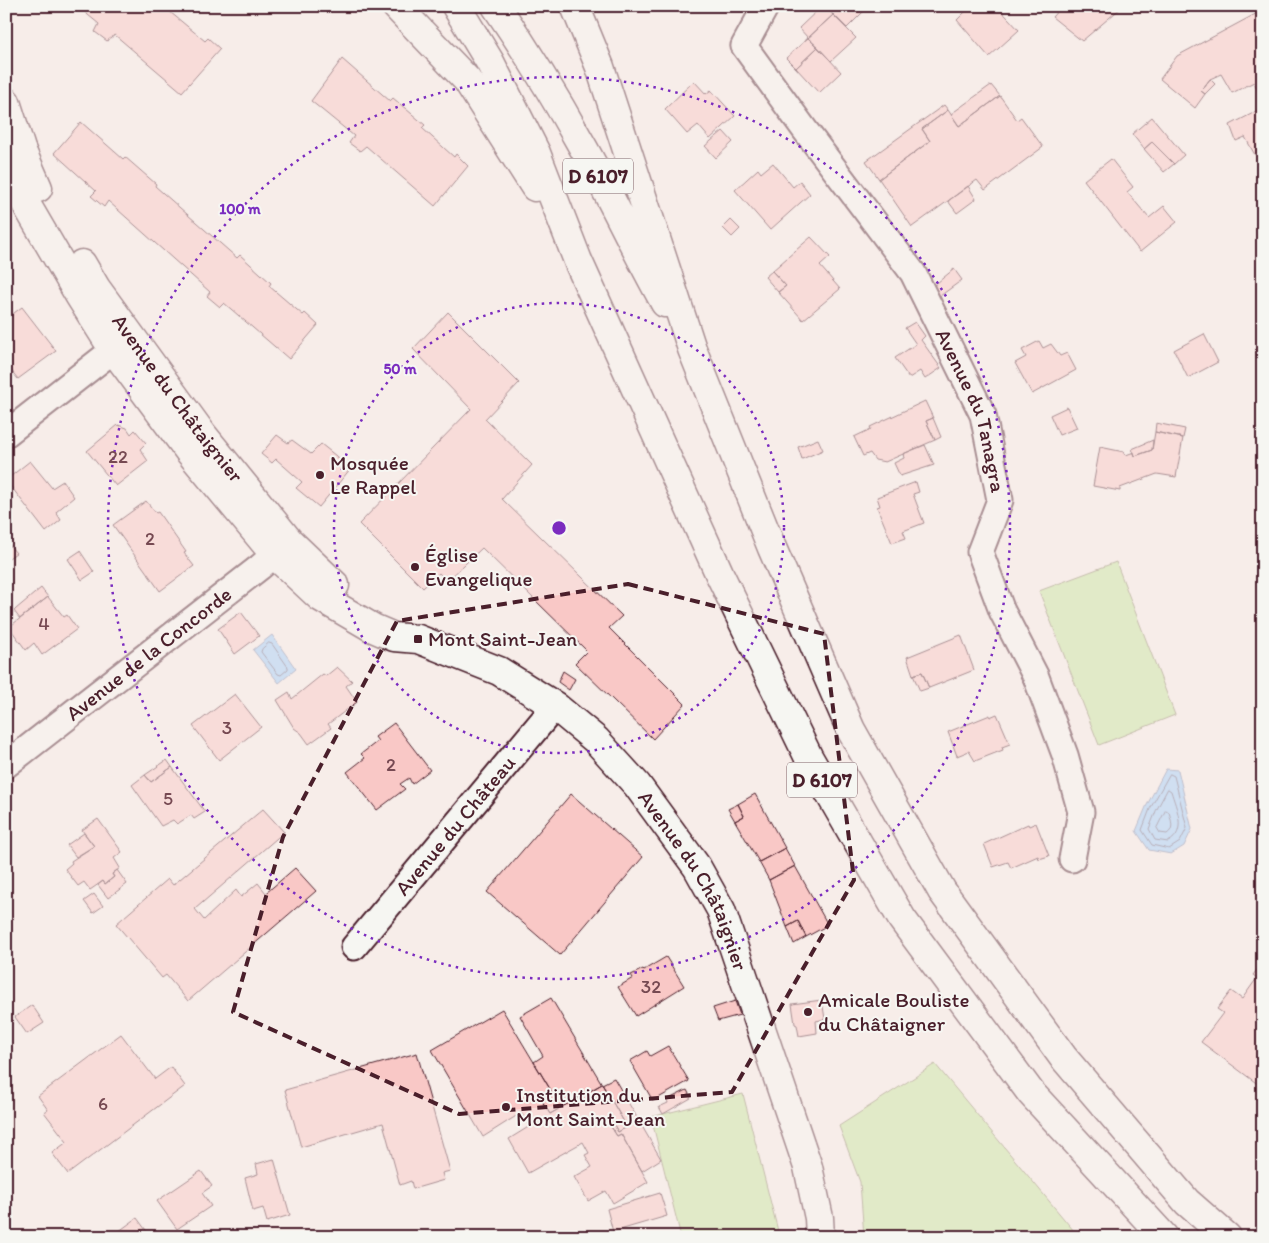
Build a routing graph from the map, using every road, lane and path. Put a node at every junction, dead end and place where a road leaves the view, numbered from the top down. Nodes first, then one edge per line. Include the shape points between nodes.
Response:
1 (396, 6) edge
2 (456, 6) edge
3 (496, 6) edge
4 (575, 6) edge
5 (766, 6) edge
6 (6, 102) edge
7 (11, 151) edge
8 (578, 261) junction
9 (122, 342) junction
10 (692, 349) junction
11 (6, 434) edge
12 (282, 548) junction
13 (555, 706) junction
14 (6, 765) edge
15 (1072, 859) dead end
16 (354, 947) dead end
17 (820, 1237) edge
18 (1164, 1237) edge
19 (1227, 1237) edge

1 - 8 main road via 467,80
2 - 8 main road, D 6107 via 490,62 536,154
3 - 10 main road, D 6107 via 581,143
4 - 10 main road via 600,67
5 - 15 street, Avenue du Tanagra via 744,46 913,273 983,415 1000,500 980,552 1002,611 1036,677 1065,755 1080,812
6 - 7 main road, Avenue du Châtaignier
7 - 9 main road, Avenue du Châtaignier via 38,189 96,288
8 - 18 main road, D 6107 via 720,574 809,758 902,919 1031,1093
9 - 11 street
9 - 12 main road, Avenue du Châtaignier via 203,435 231,485
10 - 19 main road, D 6107 via 772,548 851,730 942,891 1063,1057 1187,1202
12 - 13 main road, Avenue du Châtaignier via 418,639 499,671
12 - 14 street, Avenue de la Concorde
13 - 16 street, Avenue du Château
13 - 17 main road, Avenue du Châtaignier via 596,740 637,785 697,867 721,910 808,1167

